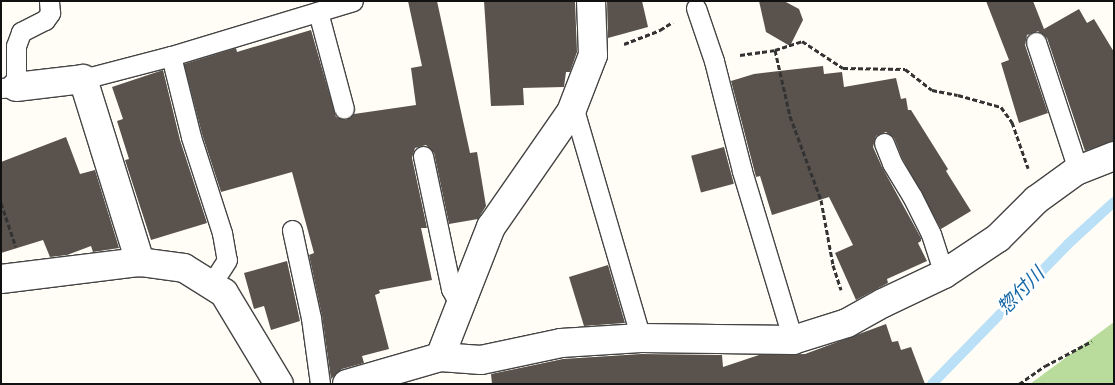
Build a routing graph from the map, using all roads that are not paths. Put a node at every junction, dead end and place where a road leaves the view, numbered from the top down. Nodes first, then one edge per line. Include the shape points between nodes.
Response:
1 (49, 1) edge
2 (353, 1) edge
3 (591, 1) edge
4 (696, 8) road end
5 (318, 12) junction
6 (1036, 42) dead end
7 (171, 56) junction
8 (83, 79) junction
9 (9, 87) edge
10 (573, 106) junction
11 (344, 109) dead end
12 (884, 143) dead end
13 (423, 156) dead end
14 (1114, 156) edge
15 (1078, 170) junction
16 (292, 230) dead end
17 (140, 262) junction
18 (944, 274) junction
19 (14, 278) edge
20 (211, 285) junction
21 (460, 305) junction
22 (641, 338) junction
23 (793, 340) junction
24 (440, 357) junction
25 (279, 384) edge
26 (320, 384) edge
27 (346, 384) edge

1 - 9 lane via 50,13 45,20 21,32
2 - 5 lane
3 - 10 street via 593,55
4 - 23 lane
5 - 7 lane
5 - 11 lane
6 - 15 lane
7 - 8 lane
7 - 20 lane via 227,260
8 - 9 street
8 - 17 street
10 - 21 street via 491,227
10 - 22 lane
12 - 18 lane via 892,164 931,234
13 - 21 lane via 451,289
14 - 15 street
15 - 18 street via 1044,194 998,238
16 - 26 lane via 311,318
17 - 19 street
17 - 20 street via 184,268
18 - 23 street via 850,320
20 - 25 street via 224,293
21 - 24 street
22 - 23 street
22 - 24 street via 561,343 481,360
24 - 27 street

